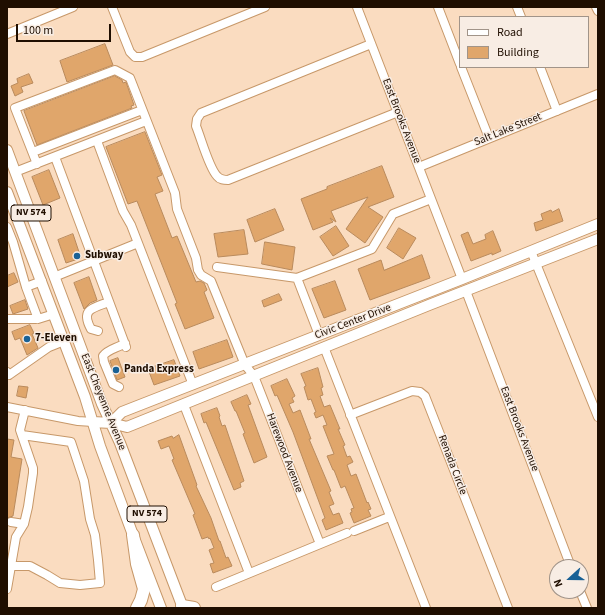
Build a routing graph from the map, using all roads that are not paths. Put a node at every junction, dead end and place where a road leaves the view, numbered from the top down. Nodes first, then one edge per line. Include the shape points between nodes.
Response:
1 (73, 7) edge
2 (112, 7) edge
3 (266, 7) edge
4 (357, 7) edge
5 (438, 7) edge
6 (596, 7) edge
7 (598, 11) edge
8 (7, 34) edge
9 (371, 44) junction
10 (459, 61) edge
11 (461, 68) edge
12 (540, 68) edge
13 (598, 94) edge
14 (142, 110) junction
15 (557, 111) junction
16 (398, 112) junction
17 (146, 121) junction
18 (489, 138) junction
19 (97, 141) junction
20 (7, 150) edge
21 (33, 152) junction
22 (55, 157) junction
23 (38, 164) junction
24 (419, 167) junction
25 (11, 170) edge
26 (7, 184) edge
27 (7, 192) edge
28 (431, 199) junction
29 (28, 206) junction
30 (18, 220) junction
31 (598, 224) edge
32 (7, 226) edge
33 (26, 239) junction
34 (598, 239) edge
35 (13, 242) junction
36 (138, 243) junction
37 (531, 251) junction
38 (94, 261) junction
39 (536, 264) junction
40 (217, 267) dead end
41 (482, 271) junction
42 (54, 277) junction
43 (297, 278) junction
44 (462, 279) junction
45 (42, 281) junction
46 (26, 287) junction
47 (466, 291) junction
48 (109, 302) junction
49 (429, 305) junction
50 (54, 314) junction
51 (7, 319) edge
52 (359, 319) junction
53 (38, 320) junction
54 (72, 323) junction
55 (98, 331) dead end
56 (319, 335) junction
57 (64, 341) junction
58 (324, 347) junction
59 (290, 361) junction
60 (245, 365) junction
61 (7, 372) edge
62 (254, 376) junction
63 (193, 385) junction
64 (119, 387) dead end
65 (184, 405) junction
66 (7, 407) edge
67 (25, 410) junction
68 (350, 415) junction
69 (598, 418) edge
70 (93, 422) junction
71 (111, 423) junction
72 (22, 435) junction
73 (390, 517) junction
74 (11, 522) dead end
75 (24, 524) junction
76 (133, 535) junction
77 (320, 544) junction
78 (568, 559) edge
79 (11, 566) junction
80 (249, 572) junction
81 (216, 587) dead end
82 (7, 589) edge
83 (186, 607) edge
84 (136, 608) edge
85 (162, 608) edge
86 (426, 608) edge
87 (508, 608) edge

1 - 8 street
2 - 3 street via 130,52 135,57 142,57
4 - 9 street, East Brooks Avenue
5 - 10 street
6 - 7 street
9 - 16 street, East Brooks Avenue
9 - 16 street via 201,113 196,126 212,169 221,180 228,180
11 - 18 street
12 - 15 street
13 - 15 street, Salt Lake Street
14 - 17 street, Harewood Avenue
14 - 21 street
14 - 21 street, Harewood Avenue via 130,78 115,70 72,86 15,108
15 - 18 street, Salt Lake Street
16 - 24 street, East Brooks Avenue
17 - 19 street
17 - 60 street, Harewood Avenue via 175,193 177,209 196,258 198,270 211,281
18 - 24 street, Salt Lake Street
19 - 22 street
19 - 36 street
20 - 25 main road, East Cheyenne Avenue / NV 574
21 - 23 street
22 - 23 street
22 - 38 street
23 - 25 street
24 - 28 street, East Brooks Avenue
25 - 29 main road, East Cheyenne Avenue / NV 574
26 - 29 main road
27 - 30 main road, East Cheyenne Avenue / NV 574
28 - 43 street via 393,214 372,249
28 - 44 street, East Brooks Avenue
29 - 42 main road, East Cheyenne Avenue / NV 574
30 - 32 street
30 - 33 main road, East Cheyenne Avenue / NV 574
31 - 37 main road, Civic Center Drive
32 - 35 street
33 - 35 street
33 - 42 main road via 44,270
33 - 45 main road, East Cheyenne Avenue / NV 574
34 - 39 main road, Civic Center Drive
35 - 46 street
36 - 38 street
36 - 63 street
37 - 39 street
37 - 41 main road, Civic Center Drive
38 - 42 street
38 - 48 street
39 - 47 main road, Civic Center Drive
39 - 69 street
40 - 43 street
41 - 44 main road, Civic Center Drive
41 - 47 main road via 482,277 468,284
42 - 54 main road, East Cheyenne Avenue / NV 574
43 - 56 street
44 - 49 main road via 454,289 433,298
44 - 52 main road, Civic Center Drive
45 - 46 street
45 - 50 main road, East Cheyenne Avenue / NV 574
45 - 54 main road via 48,284
46 - 53 street
47 - 49 main road, Civic Center Drive
47 - 78 street, East Brooks Avenue
48 - 55 street via 88,311 86,317 91,329
48 - 64 street via 125,345 108,351 103,356 113,384
49 - 58 main road, Civic Center Drive
50 - 53 street
50 - 57 main road, East Cheyenne Avenue / NV 574
51 - 53 street
52 - 56 main road, Civic Center Drive
52 - 58 main road via 326,340
54 - 71 main road, East Cheyenne Avenue / NV 574
56 - 59 main road via 316,343
56 - 60 main road, Civic Center Drive
57 - 61 street via 49,347 9,375
57 - 70 main road, East Cheyenne Avenue / NV 574
58 - 59 main road, Civic Center Drive
58 - 68 street
59 - 62 main road, Civic Center Drive
60 - 62 street, Harewood Avenue
60 - 63 main road, Civic Center Drive
62 - 65 main road, Civic Center Drive
62 - 77 street, Harewood Avenue
63 - 71 main road, Civic Center Drive via 122,412
65 - 71 main road, Civic Center Drive via 127,427
65 - 80 street
66 - 67 street, Civic Center Drive
67 - 70 street, Civic Center Drive
67 - 72 street via 20,430
68 - 73 street
68 - 87 street, Renada Circle via 412,391 425,396
70 - 71 main road, Civic Center Drive
70 - 76 main road, East Cheyenne Avenue / NV 574
71 - 83 main road, East Cheyenne Avenue / NV 574
72 - 75 street via 33,468
72 - 79 street via 71,442 84,481 100,583 60,583 30,566
73 - 77 street
73 - 86 street
74 - 75 street
75 - 79 street via 16,537
76 - 84 highway via 144,589
76 - 85 main road, East Cheyenne Avenue / NV 574
77 - 80 street
79 - 82 street
80 - 81 street

